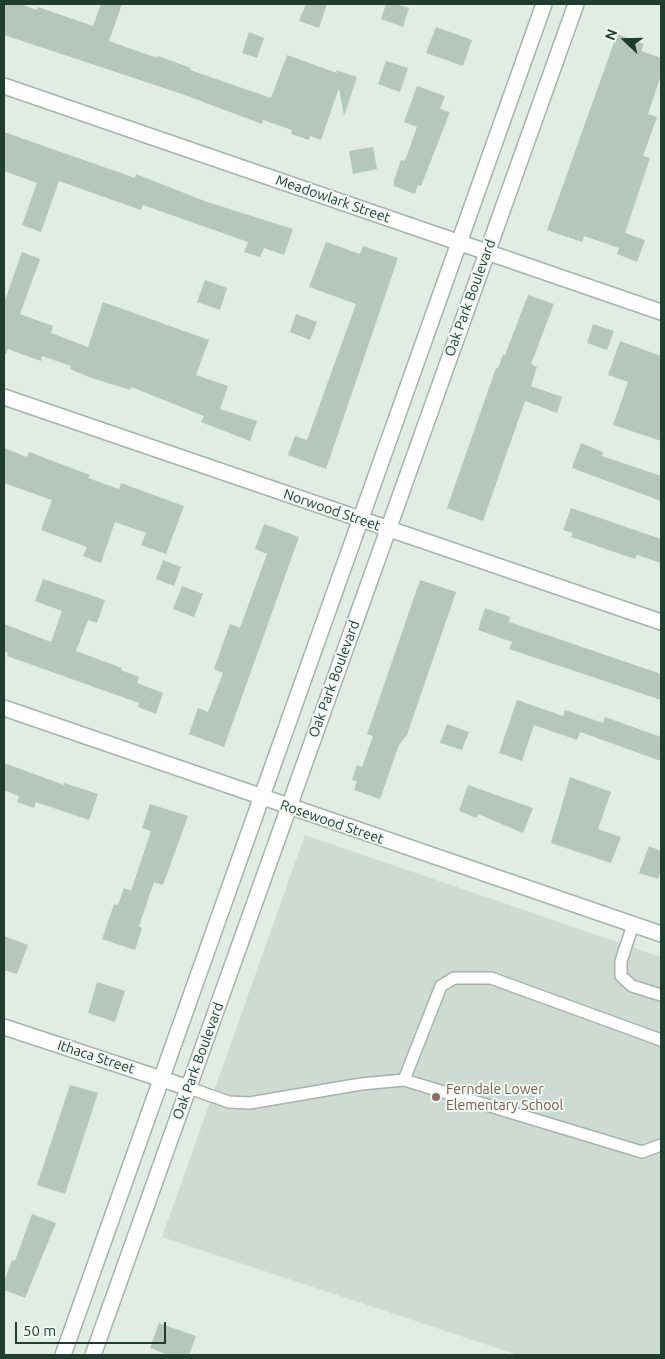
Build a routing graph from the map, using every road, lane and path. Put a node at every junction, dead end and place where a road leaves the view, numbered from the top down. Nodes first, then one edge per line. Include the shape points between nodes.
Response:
1 (544, 4) edge
2 (576, 4) edge
3 (4, 86) edge
4 (460, 242) junction
5 (486, 252) junction
6 (661, 312) edge
7 (4, 397) edge
8 (361, 520) junction
9 (387, 529) junction
10 (661, 622) edge
11 (4, 708) edge
12 (262, 798) junction
13 (289, 807) junction
14 (633, 925) junction
15 (661, 934) edge
16 (661, 995) edge
17 (4, 1027) edge
18 (661, 1040) edge
19 (161, 1079) junction
20 (404, 1080) junction
21 (189, 1088) junction
22 (661, 1145) edge
23 (63, 1355) edge
24 (93, 1355) edge

1 - 4 street, Oak Park Boulevard
2 - 5 street, Oak Park Boulevard
3 - 4 street, Meadowlark Street
4 - 5 street, Meadowlark Street
4 - 8 street, Oak Park Boulevard
5 - 6 street, Meadowlark Street
5 - 9 street, Oak Park Boulevard
7 - 8 street, Norwood Street
8 - 9 street, Norwood Street
8 - 12 street, Oak Park Boulevard
9 - 10 street, Norwood Street
9 - 13 street, Oak Park Boulevard
11 - 12 street, Rosewood Street
12 - 13 street, Rosewood Street
12 - 19 street, Oak Park Boulevard
13 - 14 street, Rosewood Street
13 - 21 street, Oak Park Boulevard
14 - 15 street, Rosewood Street
14 - 16 lane via 621,960 621,976 632,986
17 - 19 street, Ithaca Street
18 - 20 lane via 491,978 454,978 441,986
19 - 21 street, Ithaca Street
19 - 23 street, Oak Park Boulevard
20 - 21 lane via 250,1103 229,1102
20 - 22 lane via 642,1152
21 - 24 street, Oak Park Boulevard

